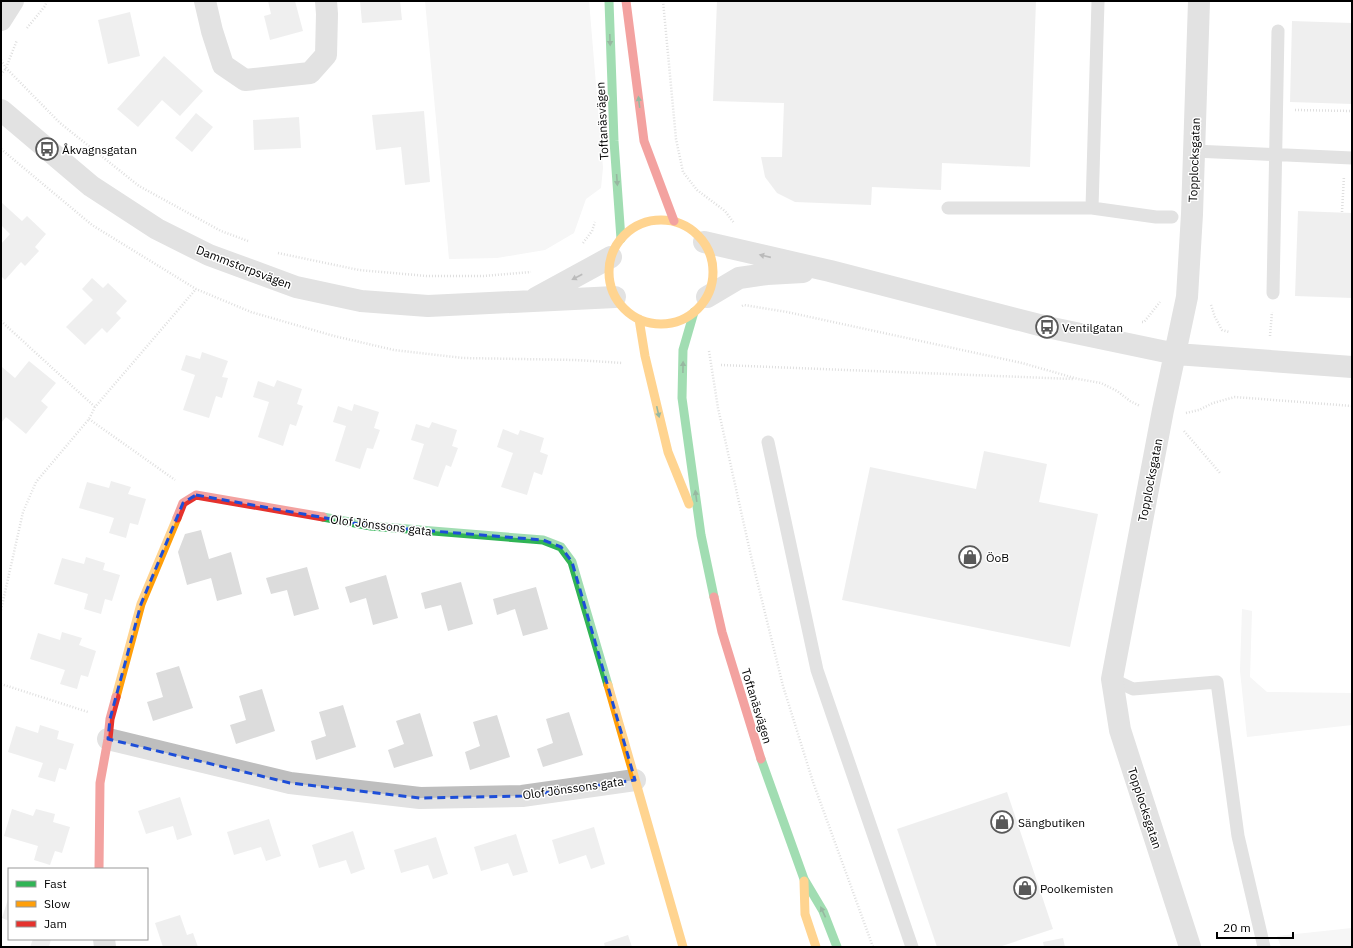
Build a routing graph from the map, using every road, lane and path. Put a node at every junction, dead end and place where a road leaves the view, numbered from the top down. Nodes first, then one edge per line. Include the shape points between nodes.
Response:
1 (13, 1) edge
2 (47, 1) edge
3 (205, 1) edge
4 (326, 1) edge
5 (609, 1) edge
6 (626, 1) edge
7 (663, 1) edge
8 (1098, 1) edge
9 (1199, 1) edge
10 (1, 20) edge
11 (25, 30) dead end
12 (1278, 31) dead end
13 (20, 36) dead end
14 (1, 60) edge
15 (6, 68) junction
16 (1, 75) edge
17 (1276, 109) junction
18 (1, 110) edge
19 (1352, 111) edge
20 (1194, 151) junction
21 (1275, 155) junction
22 (1348, 158) edge
23 (662, 190) junction
24 (619, 200) junction
25 (948, 208) dead end
26 (1092, 208) junction
27 (1342, 212) dead end
28 (1172, 217) dead end
29 (674, 222) junction
30 (248, 242) dead end
31 (704, 242) junction
32 (580, 248) dead end
33 (616, 248) junction
34 (276, 252) dead end
35 (830, 271) junction
36 (532, 272) dead end
37 (196, 289) dead end
38 (1273, 293) joint
39 (615, 297) junction
40 (1187, 297) junction
41 (531, 301) junction
42 (701, 304) junction
43 (738, 307) dead end
44 (639, 319) junction
45 (1, 322) edge
46 (1136, 322) dead end
47 (1236, 334) dead end
48 (1270, 342) dead end
49 (708, 348) dead end
50 (1176, 354) junction
51 (721, 365) dead end
52 (1352, 367) edge
53 (1078, 379) junction
54 (1352, 406) edge
55 (95, 407) junction
56 (1163, 410) junction
57 (89, 419) junction
58 (1179, 426) dead end
59 (768, 442) dead end
60 (1220, 473) dead end
61 (196, 495) junction
62 (701, 535) junction
63 (1, 610) edge
64 (1112, 679) junction
65 (1, 684) edge
66 (109, 729) junction
67 (635, 780) junction
68 (99, 868) edge
69 (804, 879) junction
70 (683, 947) edge
71 (816, 947) edge
72 (837, 947) edge
73 (873, 947) edge
74 (912, 947) edge
75 (1190, 947) edge
76 (1264, 947) edge

1 - 10 street
2 - 11 path
3 - 4 street via 223,65 245,80 310,73 326,56
5 -> 24 street, Toftanäsvägen via 614,141
23 -> 6 street via 644,141
7 - 23 path via 676,139 683,172
8 - 26 lane
9 - 20 street, Topplocksgatan
12 - 17 lane
13 - 15 path
14 - 15 path
15 - 16 path
15 - 30 path via 60,123 139,186 221,231
17 - 19 path
17 - 21 lane
18 - 41 street, Dammstorpsvägen via 91,186 157,229 209,255 296,287 361,301 428,306
20 - 21 lane
20 - 40 street, Topplocksgatan
21 - 22 lane
21 - 38 lane
22 - 27 path
23 - 29 street
24 - 32 path via 598,211 592,230
24 - 33 street, Toftanäsvägen
25 - 26 lane
26 - 28 lane
29 - 31 street, Toftanäsvägen via 691,229
29 - 33 street, Toftanäsvägen via 651,221 632,228
35 -> 31 street
31 - 42 street, Toftanäsvägen via 712,259 713,277
33 - 39 street, Toftanäsvägen via 609,278
33 -> 41 street, Dammstorpsvägen
34 - 36 path via 359,270 426,276 483,276
35 - 42 street via 739,278
35 - 50 street via 1047,327
37 - 55 path
38 - 48 path
39 - 41 street, Dammstorpsvägen
39 - 44 street, Toftanäsvägen via 625,310
40 - 46 path via 1166,295 1144,322
40 - 47 path via 1210,300 1222,330
40 - 50 street, Topplocksgatan
42 - 44 street, Toftanäsvägen via 678,321 661,324
62 -> 42 street, Toftanäsvägen via 682,398 683,350
43 - 53 path via 744,305 810,317 1022,362
44 -> 62 street, Toftanäsvägen via 645,356 668,452
45 - 55 path
49 - 73 path via 722,424 782,686 813,782
50 - 52 street
50 - 56 street, Topplocksgatan
51 - 53 path
53 - 56 path via 1100,383 1139,406
54 - 56 path via 1235,397 1188,414
55 - 57 path
56 - 64 street, Topplocksgatan
57 - 61 path
57 - 63 path via 36,482 23,512
58 - 60 path
59 - 74 lane via 816,670
61 - 66 street via 183,503 141,604
61 - 67 street, Olof Jönssons gata via 371,526 543,540 561,547 572,562
62 - 69 street, Toftanäsvägen via 722,632 756,745
64 - 75 street, Topplocksgatan via 1120,730
64 - 76 lane via 1133,689 1217,682 1238,836
65 - 66 path
66 - 67 street, Olof Jönssons gata via 290,783 420,798 522,796
66 - 68 street via 100,783
67 - 70 street, Olof Jönssons gata
69 - 71 street, Toftanäsvägen via 805,914
72 -> 69 street, Toftanäsvägen via 822,911

